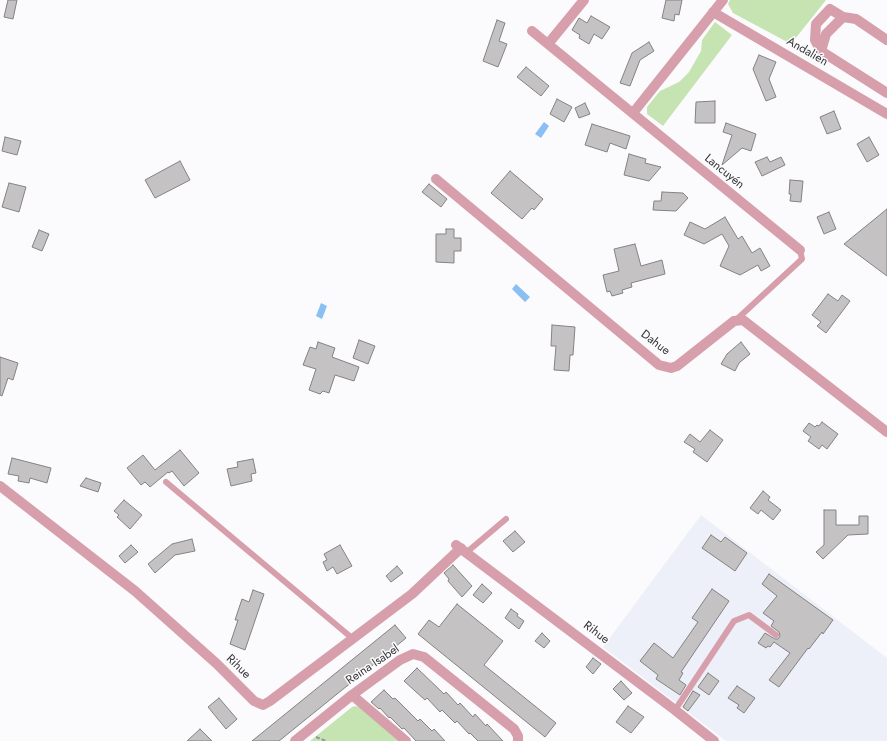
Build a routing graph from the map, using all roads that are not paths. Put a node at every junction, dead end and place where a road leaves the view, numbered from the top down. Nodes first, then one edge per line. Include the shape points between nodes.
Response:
1 (584, 0) edge
2 (723, 0) edge
3 (713, 12) junction
4 (842, 18) junction
5 (532, 31) dead end
6 (887, 40) edge
7 (548, 44) junction
8 (821, 50) junction
9 (887, 93) edge
10 (633, 113) junction
11 (887, 114) edge
12 (436, 179) dead end
13 (800, 250) joint
14 (734, 321) junction
15 (887, 432) edge
16 (166, 482) dead end
17 (0, 486) edge
18 (506, 519) dead end
19 (462, 548) junction
20 (776, 635) dead end
21 (352, 638) junction
22 (352, 695) junction
23 (675, 710) junction
24 (295, 741) edge
25 (406, 741) edge
26 (518, 741) edge
27 (714, 741) edge

1 - 7 street
2 - 3 street
3 - 10 street
3 - 11 street, Andalién
4 - 6 street via 856,19
4 - 8 street via 826,34
4 - 8 street via 830,9 816,24 815,40
5 - 7 street, Lancuyén
7 - 10 street, Lancuyén
8 - 9 street
10 - 13 street, Lancuyén
12 - 14 street, Dahue via 659,365 671,368 677,366
13 - 14 lane via 802,259
14 - 15 street via 743,320 752,326
16 - 21 lane
17 - 21 street, Rihue via 135,591 217,664 254,701 263,705
18 - 19 lane
19 - 21 street, Rihue via 412,594
19 - 23 street, Rihue
20 - 23 lane via 749,615 734,621
22 - 24 street, Reina Isabel
22 - 25 street
22 - 26 street, Reina Isabel via 400,660 413,654 421,655 514,729
23 - 27 street, Rihue

